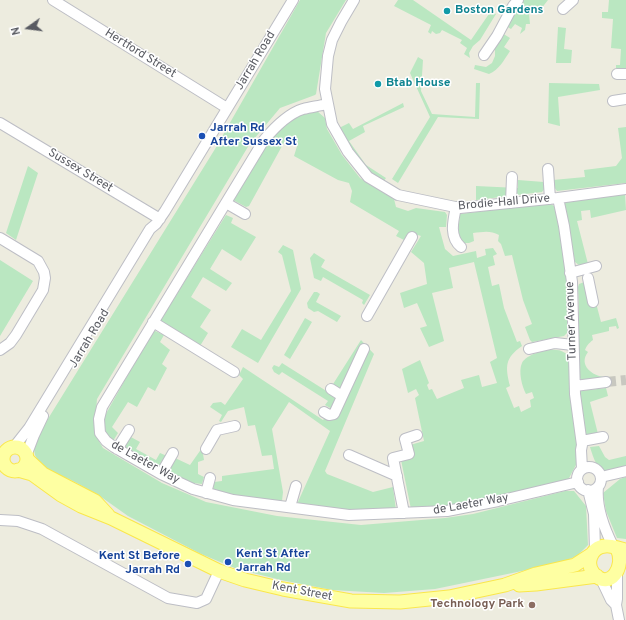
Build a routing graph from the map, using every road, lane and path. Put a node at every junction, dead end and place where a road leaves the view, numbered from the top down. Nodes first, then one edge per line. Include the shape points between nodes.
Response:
1 (53, 0) edge
2 (293, 0) edge
3 (354, 0) edge
4 (518, 0) edge
5 (573, 0) edge
6 (564, 9) dead end
7 (484, 55) dead end
8 (626, 99) edge
9 (613, 101) dead end
10 (327, 104) junction
11 (227, 108) junction
12 (0, 123) edge
13 (548, 169) dead end
14 (512, 177) dead end
15 (626, 189) edge
16 (554, 199) junction
17 (226, 202) junction
18 (511, 203) junction
19 (456, 207) junction
20 (245, 214) dead end
21 (158, 221) junction
22 (412, 237) dead end
23 (0, 238) edge
24 (461, 247) dead end
25 (596, 266) dead end
26 (571, 278) junction
27 (593, 302) dead end
28 (368, 316) dead end
29 (153, 322) junction
30 (573, 345) junction
31 (361, 347) dead end
32 (529, 349) dead end
33 (0, 350) edge
34 (234, 372) dead end
35 (606, 382) tunnel mouth
36 (575, 386) junction
37 (331, 389) dead end
38 (342, 396) junction
39 (324, 412) dead end
40 (235, 426) dead end
41 (129, 430) dead end
42 (417, 435) dead end
43 (602, 437) dead end
44 (582, 443) junction
45 (9, 446) edge
46 (117, 449) junction
47 (206, 449) dead end
48 (173, 453) dead end
49 (349, 455) dead end
50 (26, 457) junction
51 (2, 461) edge
52 (587, 469) junction
53 (18, 470) junction
54 (626, 471) edge
55 (161, 474) junction
56 (397, 476) junction
57 (210, 478) dead end
58 (578, 482) junction
59 (595, 485) junction
60 (296, 486) dead end
61 (206, 493) junction
62 (290, 507) junction
63 (404, 513) junction
64 (111, 518) junction
65 (0, 520) edge
66 (618, 548) edge
67 (593, 552) junction
68 (219, 571) junction
69 (621, 573) edge
70 (599, 577) junction
71 (505, 585) junction
72 (616, 605) junction
73 (619, 620) edge

1 - 11 street, Hertford Street
2 - 11 street, Jarrah Road
3 - 10 street, Brodie-Hall Drive via 332,40 325,89
4 - 7 street
5 - 6 street
8 - 9 street
10 - 17 street, de Laeter Way via 301,110 273,129
10 - 19 street, Brodie-Hall Drive via 332,124 348,152 368,177 398,195
11 - 21 street, Jarrah Road
12 - 21 street, Sussex Street
13 - 16 street, Turner Avenue
14 - 18 street
15 - 16 street, Brodie-Hall Drive
16 - 18 street, Brodie-Hall Drive
16 - 26 street, Turner Avenue via 564,226
17 - 20 street
17 - 29 street, de Laeter Way
18 - 19 street, Brodie-Hall Drive
19 - 24 street via 453,235
21 - 45 street, Jarrah Road via 150,229 29,428
21 - 50 street, Jarrah Road via 156,232 52,400
22 - 28 street
23 - 33 street via 38,261 45,278 43,290 16,335
25 - 26 street
26 - 27 street via 590,278
26 - 30 street, Turner Avenue
29 - 34 street
29 - 46 street, de Laeter Way via 102,407 99,419 100,433
30 - 32 street via 555,344
30 - 36 street, Turner Avenue
31 - 38 street
35 - 36 street
36 - 44 street, Turner Avenue
37 - 38 street
38 - 39 street via 334,414
40 - 47 street via 217,430
41 - 46 street
42 - 56 street via 405,438 408,454 393,458
43 - 44 street
44 - 52 street, Turner Avenue via 581,450
45 - 50 main road via 21,449
45 - 51 main road
46 - 55 street, de Laeter Way
48 - 55 street
49 - 56 street
50 - 53 main road via 24,466
50 - 64 main road, Kent Street via 43,474 95,501
51 - 53 main road via 8,468
52 - 58 street via 578,475
52 - 59 street via 598,471
53 - 64 main road, Kent Street via 32,474 60,495 81,506
54 - 59 street
55 - 61 street, de Laeter Way
56 - 63 street
57 - 61 street
58 - 59 street via 582,488
58 - 63 street, de Laeter Way via 498,502 447,511
59 - 66 street via 607,534
59 - 67 street via 592,506
60 - 62 street
61 - 62 street, de Laeter Way via 233,500
62 - 63 street, de Laeter Way via 349,515
64 - 68 main road, Kent Street
65 - 68 street via 18,521 42,529 168,598 197,603 206,599
66 - 67 main road via 603,546
66 - 69 main road via 624,560
67 - 70 main road via 590,566
67 - 71 main road, Kent Street via 575,565 536,574
68 - 71 main road, Kent Street via 283,589 351,601 422,601
69 - 70 main road via 610,579
69 - 72 street
70 - 71 main road, Kent Street
70 - 72 street
72 - 73 street

